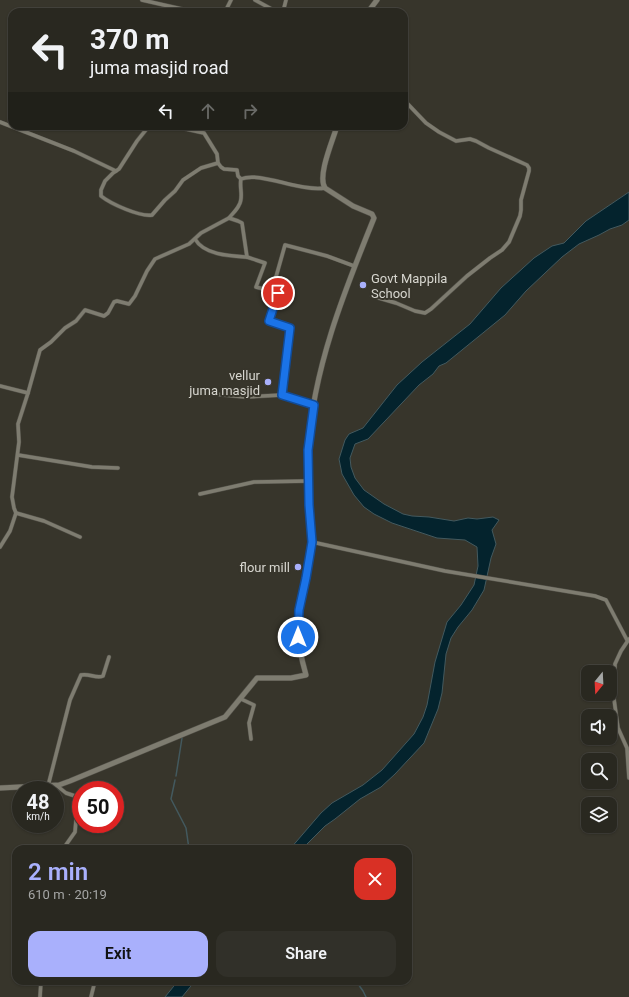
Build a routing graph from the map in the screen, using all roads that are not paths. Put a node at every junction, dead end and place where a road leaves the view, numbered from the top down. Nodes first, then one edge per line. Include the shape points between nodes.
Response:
1 (142, 0) edge
2 (255, 0) edge
3 (177, 8) edge
4 (270, 8) edge
5 (408, 104) edge
6 (20, 130) edge
7 (146, 130) edge
8 (190, 130) edge
9 (337, 130) edge
10 (218, 163) junction
11 (116, 171) junction
12 (241, 179) junction
13 (325, 188) junction
14 (229, 218) junction
15 (195, 238) junction
16 (247, 258) junction
17 (354, 266) junction
18 (272, 292) junction
19 (372, 296) dead end
20 (0, 386) edge
21 (28, 393) junction
22 (214, 394) dead end
23 (282, 395) junction
24 (314, 405) junction
25 (18, 455) junction
26 (118, 468) dead end
27 (309, 481) junction
28 (200, 494) dead end
29 (16, 513) junction
30 (80, 537) dead end
31 (312, 542) junction
32 (0, 547) edge
33 (628, 639) edge
34 (109, 657) dead end
35 (241, 699) junction
36 (251, 739) dead end
37 (629, 778) edge
38 (49, 781) edge
39 (64, 783) edge
40 (0, 788) edge
41 (12, 788) edge
42 (64, 791) edge
43 (66, 845) edge
44 (41, 985) edge
45 (94, 985) edge
46 (40, 997) edge
47 (92, 997) edge

1 - 3 street
2 - 4 street
5 - 19 street via 426,123 456,141 476,141 529,168 520,216 509,242 502,250 467,276 425,313
6 - 11 street
7 - 11 street via 120,169
8 - 10 street via 204,133 214,147
9 - 13 main road via 322,178
10 - 11 street via 201,168 183,180 175,192 148,216 101,196 105,181
10 - 12 street via 224,169 237,170
12 - 13 street via 254,176 298,187
12 - 14 street via 241,201
13 - 17 main road via 353,206 374,215
14 - 15 street
14 - 16 street via 242,224
15 - 16 street via 197,243 210,251
15 - 21 street via 189,244 155,259 129,304 114,302 104,316 85,310 76,321 64,328 40,350
16 - 18 street via 265,263 256,287
17 - 18 street via 285,245
17 - 24 main road via 327,345
18 - 23 street via 278,293 269,321 290,328
20 - 21 street
21 - 25 street via 18,424
22 - 23 street via 245,397
23 - 24 street
24 - 27 main road via 308,450
25 - 26 street via 92,467
25 - 29 street via 12,497
27 - 28 street via 254,482
27 - 31 main road
29 - 30 street via 44,521
29 - 32 street via 14,523
31 - 33 street via 445,571 603,598
31 - 35 main road via 299,610 298,637 306,675 291,678 257,678
33 - 37 street via 615,664 614,699 618,728 627,748
34 - 38 street via 103,676 81,675 70,700
35 - 36 street via 254,705 249,723
35 - 39 main road via 225,717
40 - 41 main road
42 - 43 street via 78,797 75,832
44 - 46 street
45 - 47 street

